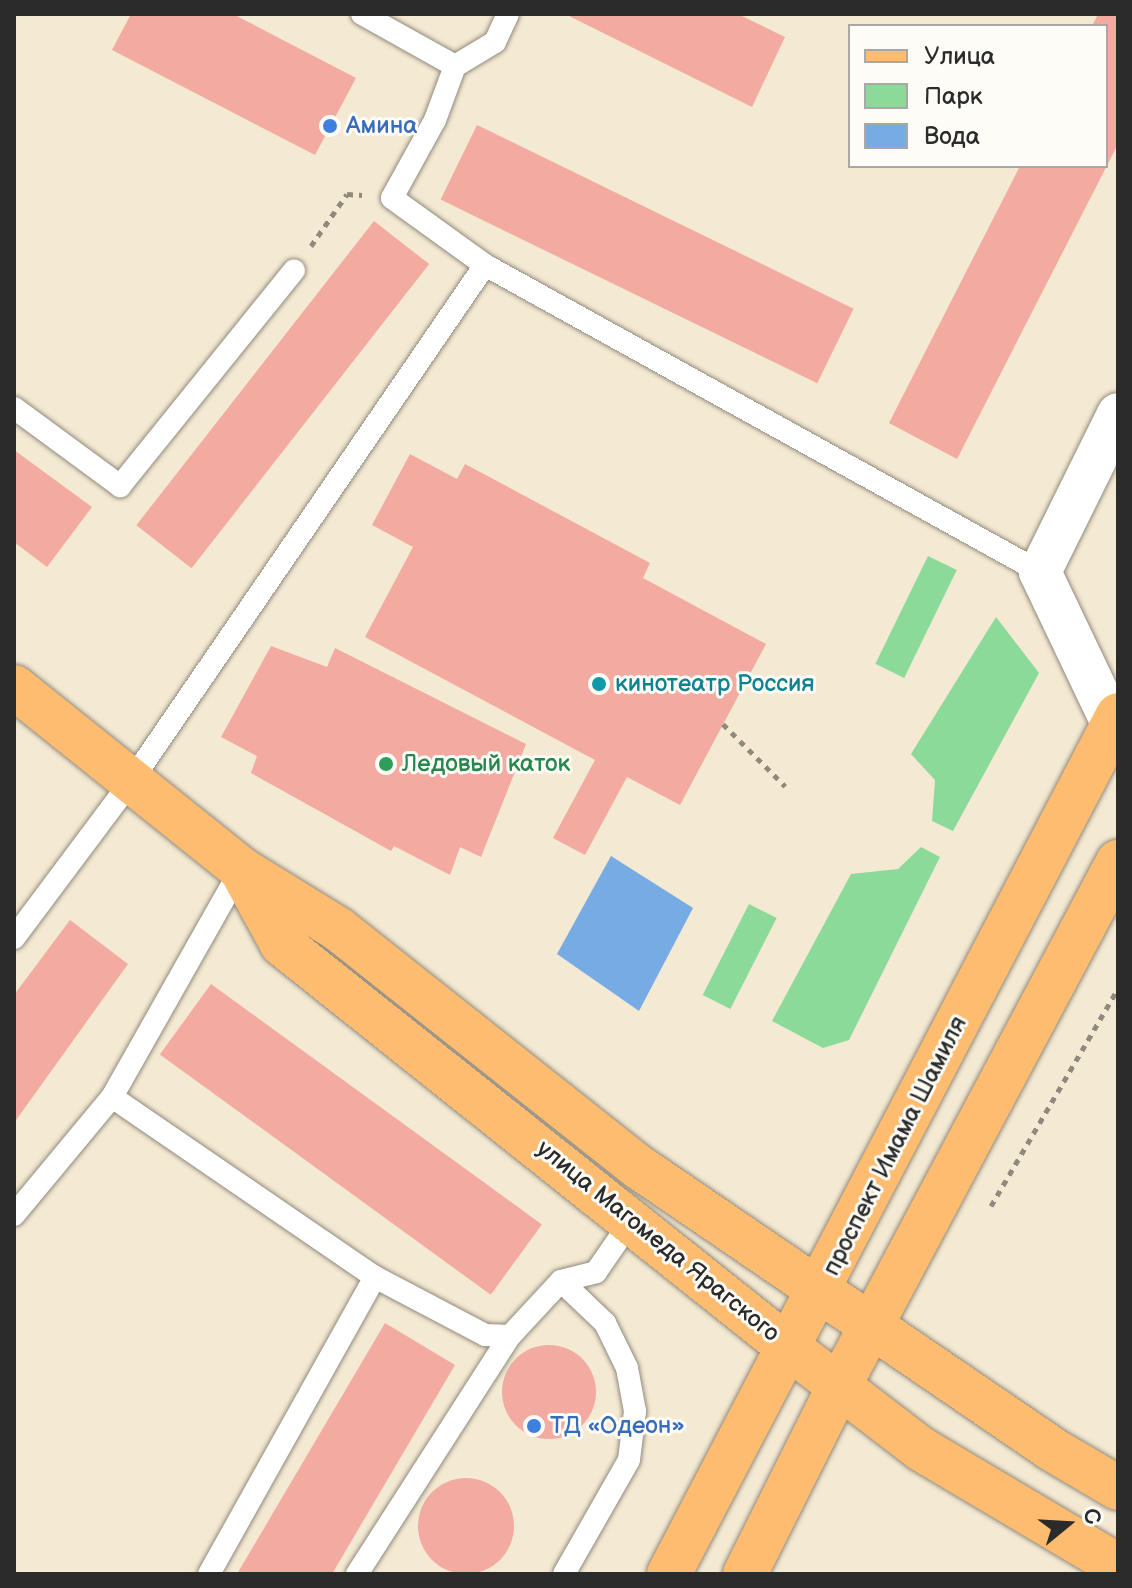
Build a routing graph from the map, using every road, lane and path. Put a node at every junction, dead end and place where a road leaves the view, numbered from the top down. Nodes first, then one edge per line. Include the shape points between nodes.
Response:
1 (362, 14) edge
2 (508, 14) edge
3 (455, 66) junction
4 (392, 198) junction
5 (485, 265) junction
6 (294, 270) joint
7 (14, 408) edge
8 (1118, 414) edge
9 (1040, 572) junction
10 (14, 687) edge
11 (1116, 720) edge
12 (723, 724) dead end
13 (132, 780) junction
14 (785, 786) dead end
15 (1118, 862) edge
16 (241, 869) junction
17 (14, 938) edge
18 (1118, 989) edge
19 (112, 1097) junction
20 (991, 1206) dead end
21 (14, 1215) edge
22 (631, 1221) junction
23 (375, 1277) junction
24 (561, 1281) junction
25 (821, 1290) junction
26 (874, 1324) junction
27 (510, 1336) junction
28 (788, 1347) junction
29 (839, 1386) junction
30 (1118, 1488) edge
31 (1118, 1566) edge
32 (209, 1574) edge
33 (357, 1574) edge
34 (564, 1574) edge
35 (669, 1574) edge
36 (745, 1574) edge

1 - 3 lane
2 - 3 lane via 495,42
3 - 4 lane via 435,120
4 - 5 lane
4 - 6 path via 347,194
5 - 9 lane
5 - 13 lane
6 - 7 lane via 120,486
8 - 9 street
9 - 11 street
10 - 13 main road, улица Магомеда Ярагского
11 - 25 main road, проспект Имама Шамиля
12 - 14 path
13 - 16 main road, улица Магомеда Ярагского
13 - 17 lane
15 - 26 main road
16 - 19 lane
16 - 22 main road, улица Магомеда Ярагского via 282,944
16 - 25 main road, улица Магомеда Ярагского via 338,929 640,1168
18 - 20 path
19 - 21 lane
19 - 23 lane
22 - 24 lane via 596,1272
22 - 28 main road, улица Магомеда Ярагского
23 - 27 lane via 485,1335
23 - 32 lane
24 - 27 lane
24 - 34 lane via 605,1323 627,1368 635,1411 629,1460
25 - 26 main road, улица Магомеда Ярагского
25 - 28 main road, проспект Имама Шамиля
26 - 29 main road
26 - 30 main road, улица Магомеда Ярагского via 1050,1448
27 - 33 lane
28 - 29 main road, улица Магомеда Ярагского
28 - 35 main road, проспект Имама Шамиля
29 - 31 main road, улица Магомеда Ярагского via 921,1449
29 - 36 main road

